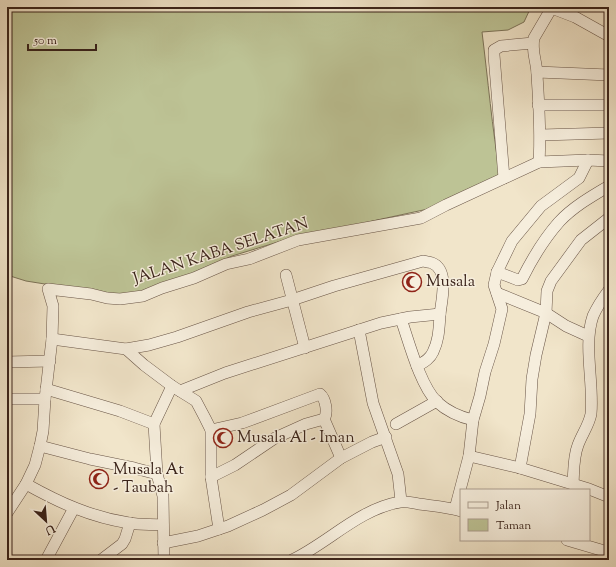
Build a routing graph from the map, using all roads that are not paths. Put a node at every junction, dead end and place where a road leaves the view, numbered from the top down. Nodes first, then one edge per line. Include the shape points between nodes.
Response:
1 (550, 8) edge
2 (609, 36) edge
3 (533, 43) junction
4 (537, 72) junction
5 (609, 76) edge
6 (538, 105) junction
7 (609, 105) edge
8 (609, 133) edge
9 (541, 135) junction
10 (588, 160) junction
11 (609, 161) edge
12 (539, 162) junction
13 (504, 178) junction
14 (609, 186) edge
15 (608, 222) edge
16 (497, 272) junction
17 (286, 275) dead end
18 (609, 290) edge
19 (497, 292) junction
20 (292, 300) junction
21 (546, 313) junction
22 (440, 314) junction
23 (402, 319) junction
24 (359, 330) junction
25 (588, 336) junction
26 (52, 339) junction
27 (306, 348) junction
28 (126, 349) junction
29 (50, 361) junction
30 (7, 362) edge
31 (417, 366) junction
32 (176, 389) junction
33 (45, 394) junction
34 (7, 399) edge
35 (437, 401) junction
36 (324, 419) junction
37 (473, 420) junction
38 (154, 424) junction
39 (396, 424) dead end
40 (211, 430) junction
41 (386, 437) junction
42 (40, 446) junction
43 (469, 456) junction
44 (341, 458) junction
45 (520, 468) junction
46 (157, 474) junction
47 (211, 477) junction
48 (26, 484) junction
49 (574, 484) junction
50 (462, 489) edge
51 (589, 489) edge
52 (590, 489) edge
53 (609, 497) edge
54 (460, 500) edge
55 (401, 501) junction
56 (74, 508) junction
57 (458, 510) edge
58 (7, 513) edge
59 (130, 523) junction
60 (163, 524) junction
61 (219, 529) junction
62 (570, 541) edge
63 (163, 542) junction
64 (609, 554) edge
65 (298, 559) edge
66 (46, 560) edge
67 (101, 560) edge
68 (164, 560) edge

1 - 2 street
1 - 3 street
3 - 4 street
3 - 13 street via 501,46 494,50
4 - 5 street
4 - 6 street
6 - 7 street
6 - 9 street
8 - 9 street
9 - 12 street
10 - 11 street, JALAN KABA SELATAN
10 - 12 street, JALAN KABA SELATAN
10 - 16 street via 579,178 541,206 512,241
12 - 13 street, JALAN KABA SELATAN
13 - 26 street, JALAN KABA SELATAN via 421,218 298,240 143,296 120,299 48,289 53,306
14 - 16 street via 560,221 542,244 522,279 518,280
15 - 21 street via 581,240 551,281 547,291
16 - 19 street via 494,282
17 - 20 street
18 - 25 street via 597,307
19 - 21 street
19 - 37 street via 502,309
20 - 22 street via 423,261 433,263 443,276 444,295
20 - 27 street
20 - 28 street via 248,312 177,337
21 - 25 street
21 - 45 street via 536,355 529,420
22 - 23 street
22 - 31 street via 439,337 434,352 429,359
23 - 24 street
23 - 31 street
24 - 27 street
24 - 41 street via 373,403
25 - 49 street via 590,414 588,426 574,458
26 - 28 street
26 - 29 street
27 - 32 street
28 - 32 street
29 - 30 street
29 - 33 street
31 - 35 street
32 - 38 street
32 - 40 street via 196,401
33 - 34 street
33 - 38 street via 120,411
33 - 42 street
35 - 37 street via 448,410
35 - 39 street
36 - 40 street via 327,411 320,394 242,423
36 - 44 street
36 - 47 street via 275,438
37 - 43 street
38 - 46 street
40 - 47 street
41 - 44 street
41 - 55 street via 398,474
42 - 46 street
42 - 48 street
43 - 45 street
43 - 50 street
44 - 61 street via 291,495
45 - 49 street
46 - 60 street via 164,496
47 - 61 street
48 - 56 street
48 - 58 street
49 - 51 street
52 - 53 street
54 - 57 street
55 - 57 street
55 - 65 street via 363,516
56 - 59 street
56 - 66 street
59 - 60 street
59 - 67 street via 122,544
60 - 63 street
61 - 63 street via 198,536
62 - 64 street
63 - 68 street

